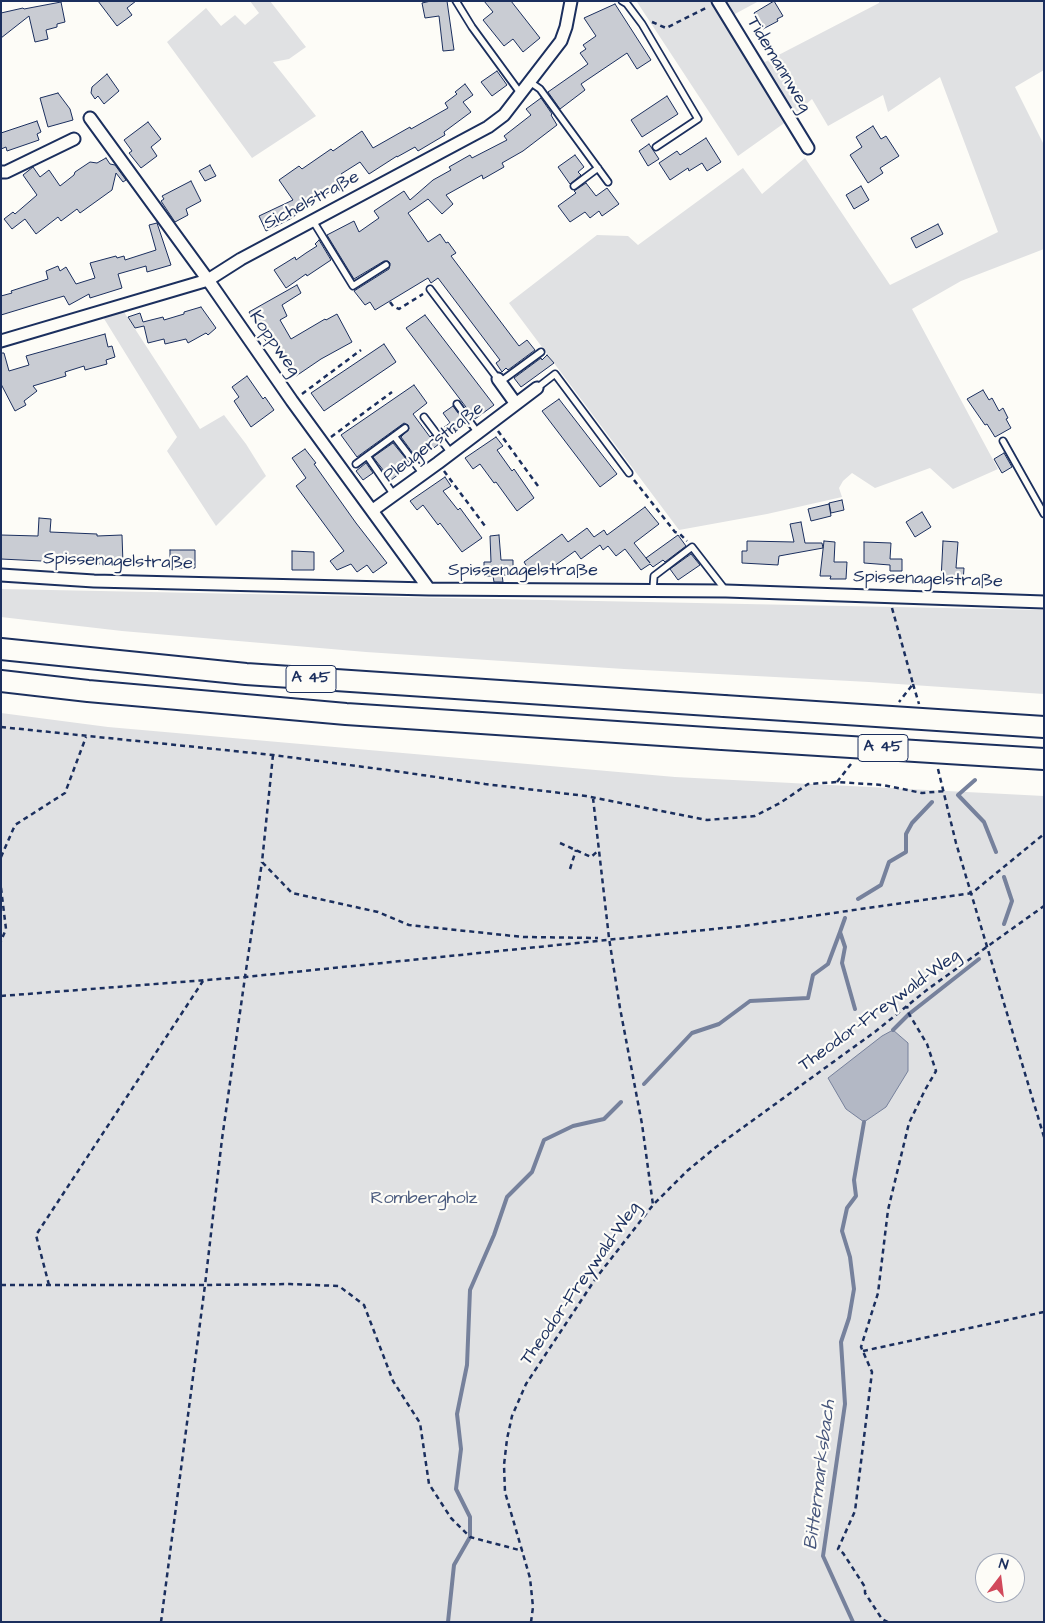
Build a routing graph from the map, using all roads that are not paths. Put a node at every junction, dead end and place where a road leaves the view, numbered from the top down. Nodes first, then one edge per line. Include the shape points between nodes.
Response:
1 (456, 1) edge
2 (571, 1) edge
3 (622, 1) edge
4 (718, 2) edge
5 (530, 82) junction
6 (521, 94) junction
7 (90, 118) dead end
8 (74, 140) dead end
9 (656, 146) dead end
10 (808, 148) dead end
11 (598, 168) junction
12 (1, 172) edge
13 (608, 182) dead end
14 (574, 186) dead end
15 (313, 221) junction
16 (386, 265) dead end
17 (208, 280) junction
18 (430, 289) road end
19 (1, 341) edge
20 (541, 352) dead end
21 (499, 381) junction
22 (537, 388) joint
23 (457, 404) dead end
24 (516, 404) junction
25 (424, 417) dead end
26 (405, 428) dead end
27 (478, 433) junction
28 (394, 436) junction
29 (1003, 441) dead end
30 (451, 453) junction
31 (367, 456) junction
32 (356, 464) dead end
33 (629, 473) road end
34 (422, 474) junction
35 (394, 494) junction
36 (373, 510) junction
37 (1044, 514) edge
38 (1, 575) edge
39 (429, 589) junction
40 (653, 589) junction
41 (726, 590) junction
42 (1044, 602) edge
43 (1, 649) edge
44 (1, 681) edge
45 (1044, 727) edge
46 (1044, 759) edge

1 - 6 lane
2 - 5 street, Sichelstraße via 561,41
3 - 9 lane via 634,14 698,119
4 - 10 street, Tidemannweg
5 - 6 street, Sichelstraße
5 - 11 lane via 540,89
6 - 15 street, Sichelstraße via 504,115 488,127
7 - 17 street, Koppweg
8 - 12 street
11 - 13 lane
11 - 14 lane
15 - 16 lane via 353,286
15 - 17 street, Sichelstraße
17 - 19 street, Sichelstraße
17 - 36 street, Koppweg
18 - 21 lane
20 - 21 lane
21 - 24 street
22 - 24 street, Pleugerstraße
22 - 33 lane, Pleugerstraße via 555,374
23 - 27 lane
24 - 27 street, Pleugerstraße
25 - 30 lane
26 - 28 lane
27 - 30 street, Pleugerstraße
28 - 31 lane
28 - 34 lane
29 - 37 lane
30 - 34 street, Pleugerstraße
31 - 32 lane
31 - 35 lane
34 - 35 street, Pleugerstraße
35 - 36 street, Pleugerstraße
36 - 39 street, Koppweg
38 - 39 street, Spissenagelstraße via 94,581
39 - 40 street, Spissenagelstraße
40 - 41 street, Spissenagelstraße
40 - 41 lane via 654,576 692,546
41 - 42 street, Spissenagelstraße
43 - 45 highway, A 45, bridge via 255,675
44 - 46 highway, A 45, bridge via 346,714

